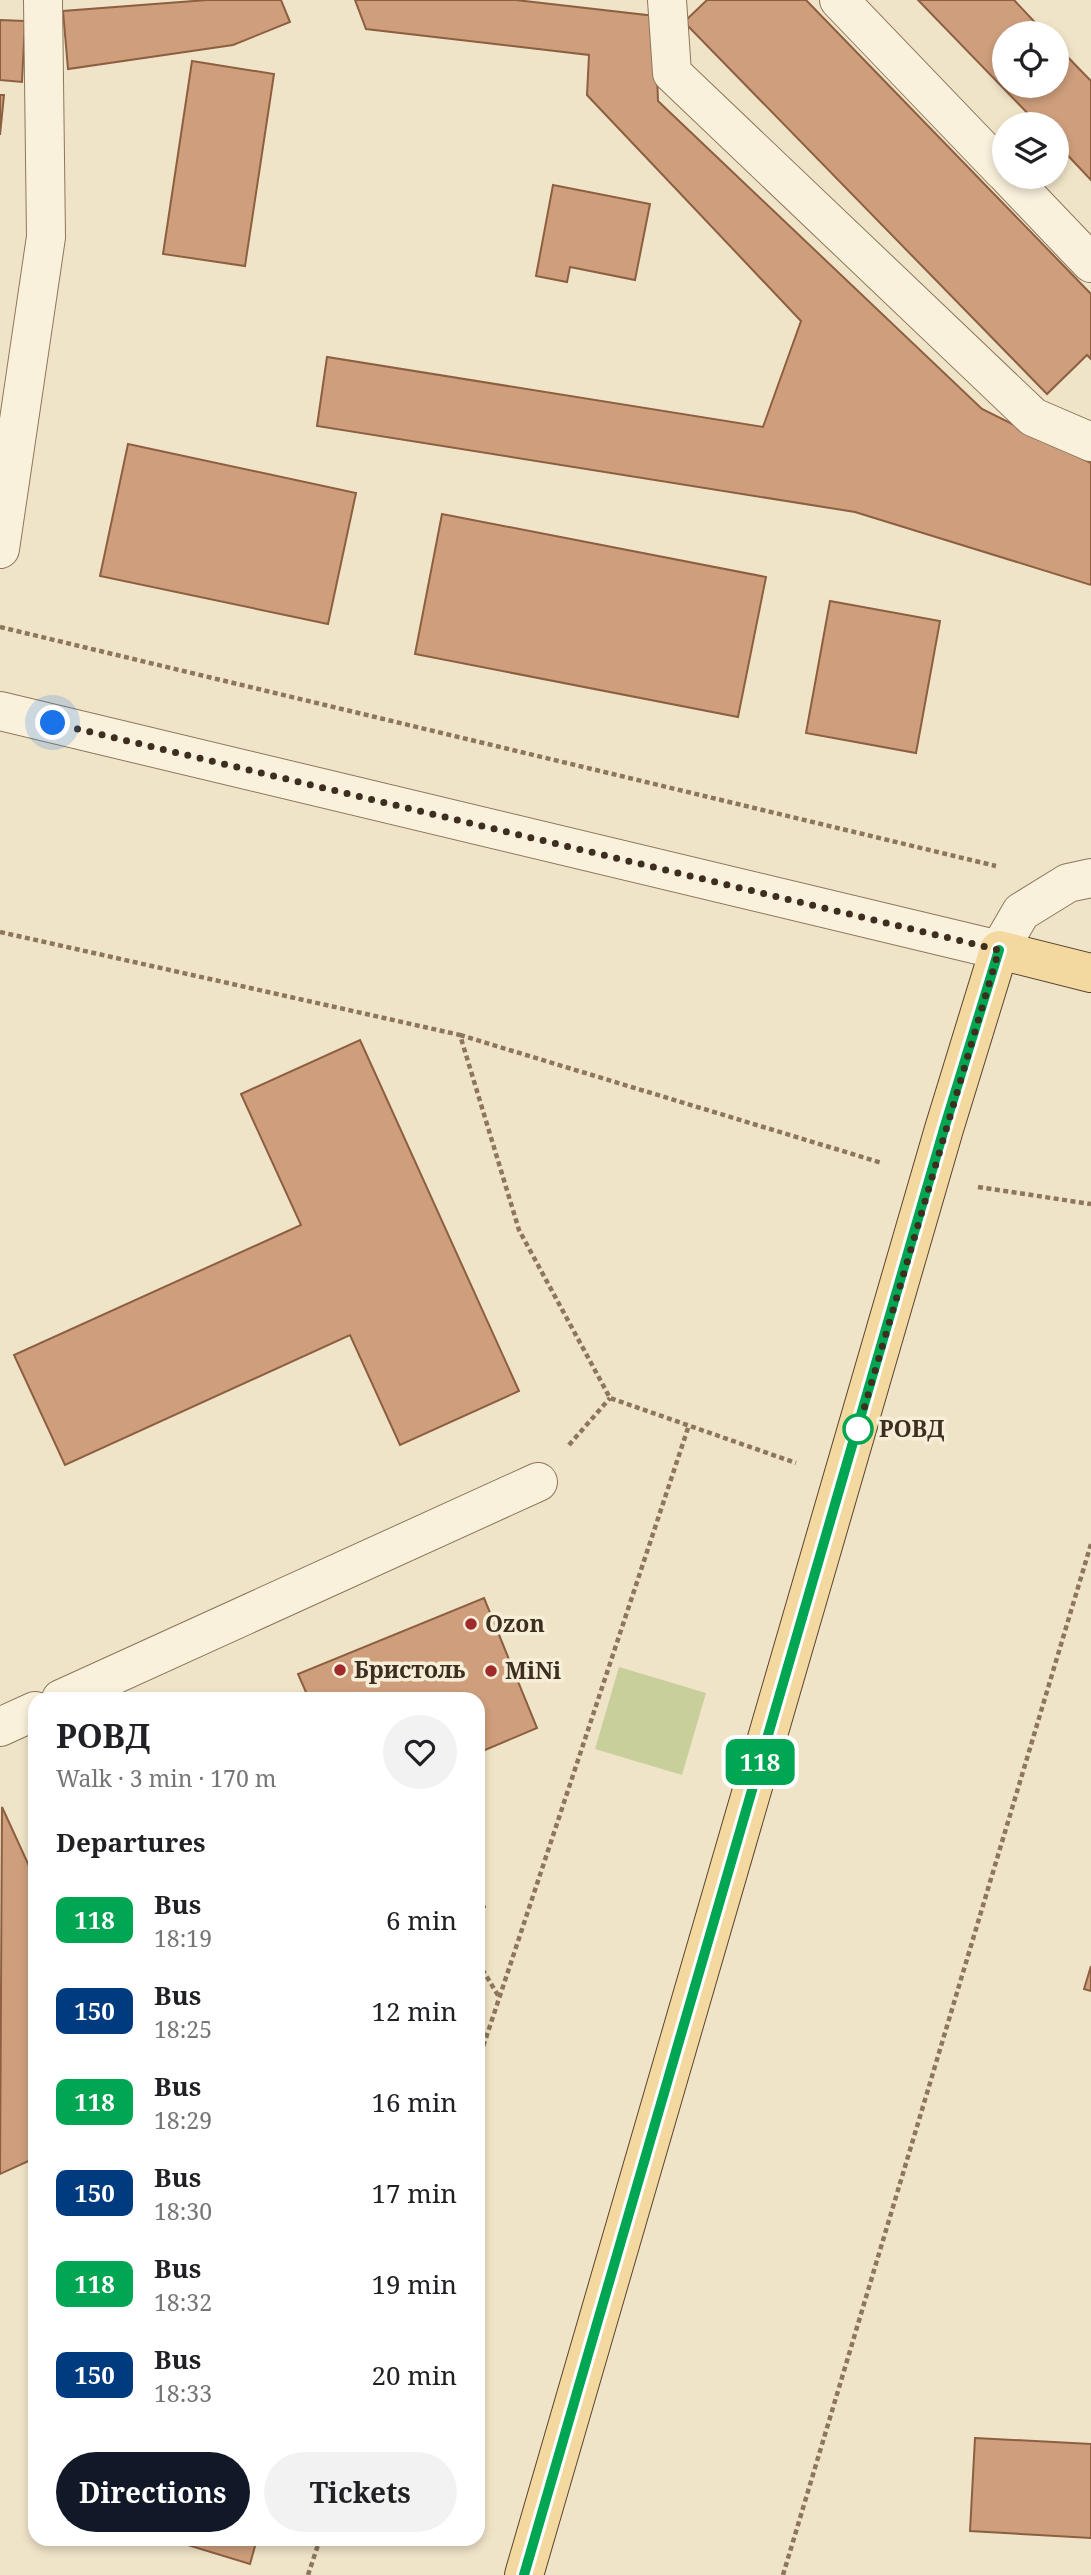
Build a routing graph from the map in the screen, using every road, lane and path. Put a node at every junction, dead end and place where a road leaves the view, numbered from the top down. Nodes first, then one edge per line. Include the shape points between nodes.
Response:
1 (43, 0) edge
2 (667, 0) edge
3 (839, 0) edge
4 (992, 160) edge
5 (1020, 189) edge
6 (1091, 263) edge
7 (1091, 442) edge
8 (0, 549) edge
9 (0, 627) edge
10 (0, 710) edge
11 (1079, 881) edge
12 (0, 932) edge
13 (999, 950) junction
14 (1091, 973) edge
15 (460, 1035) junction
16 (883, 1163) dead end
17 (976, 1187) dead end
18 (1091, 1203) edge
19 (610, 1398) junction
20 (689, 1425) junction
21 (842, 1479) junction
22 (538, 1482) joint
23 (1091, 1544) edge
24 (76, 1692) edge
25 (28, 1714) edge
26 (0, 1727) edge
27 (485, 1974) edge
28 (499, 1997) junction
29 (485, 2040) edge
30 (318, 2546) edge
31 (308, 2575) edge
32 (524, 2575) edge
33 (783, 2575) edge

1 - 8 street via 46,237
2 - 7 street via 673,73 1033,417
3 - 4 street
5 - 6 street
9 - 11 path
10 - 13 street
11 - 13 street via 1021,912
12 - 15 path
13 - 14 main road
13 - 21 main road
15 - 16 path
15 - 19 path via 519,1230
17 - 18 path
19 - 20 path
19 - 22 path
20 - 21 path
20 - 28 path
21 - 32 main road
22 - 24 street
23 - 33 path
25 - 26 street
27 - 28 path
28 - 29 path
30 - 31 path

